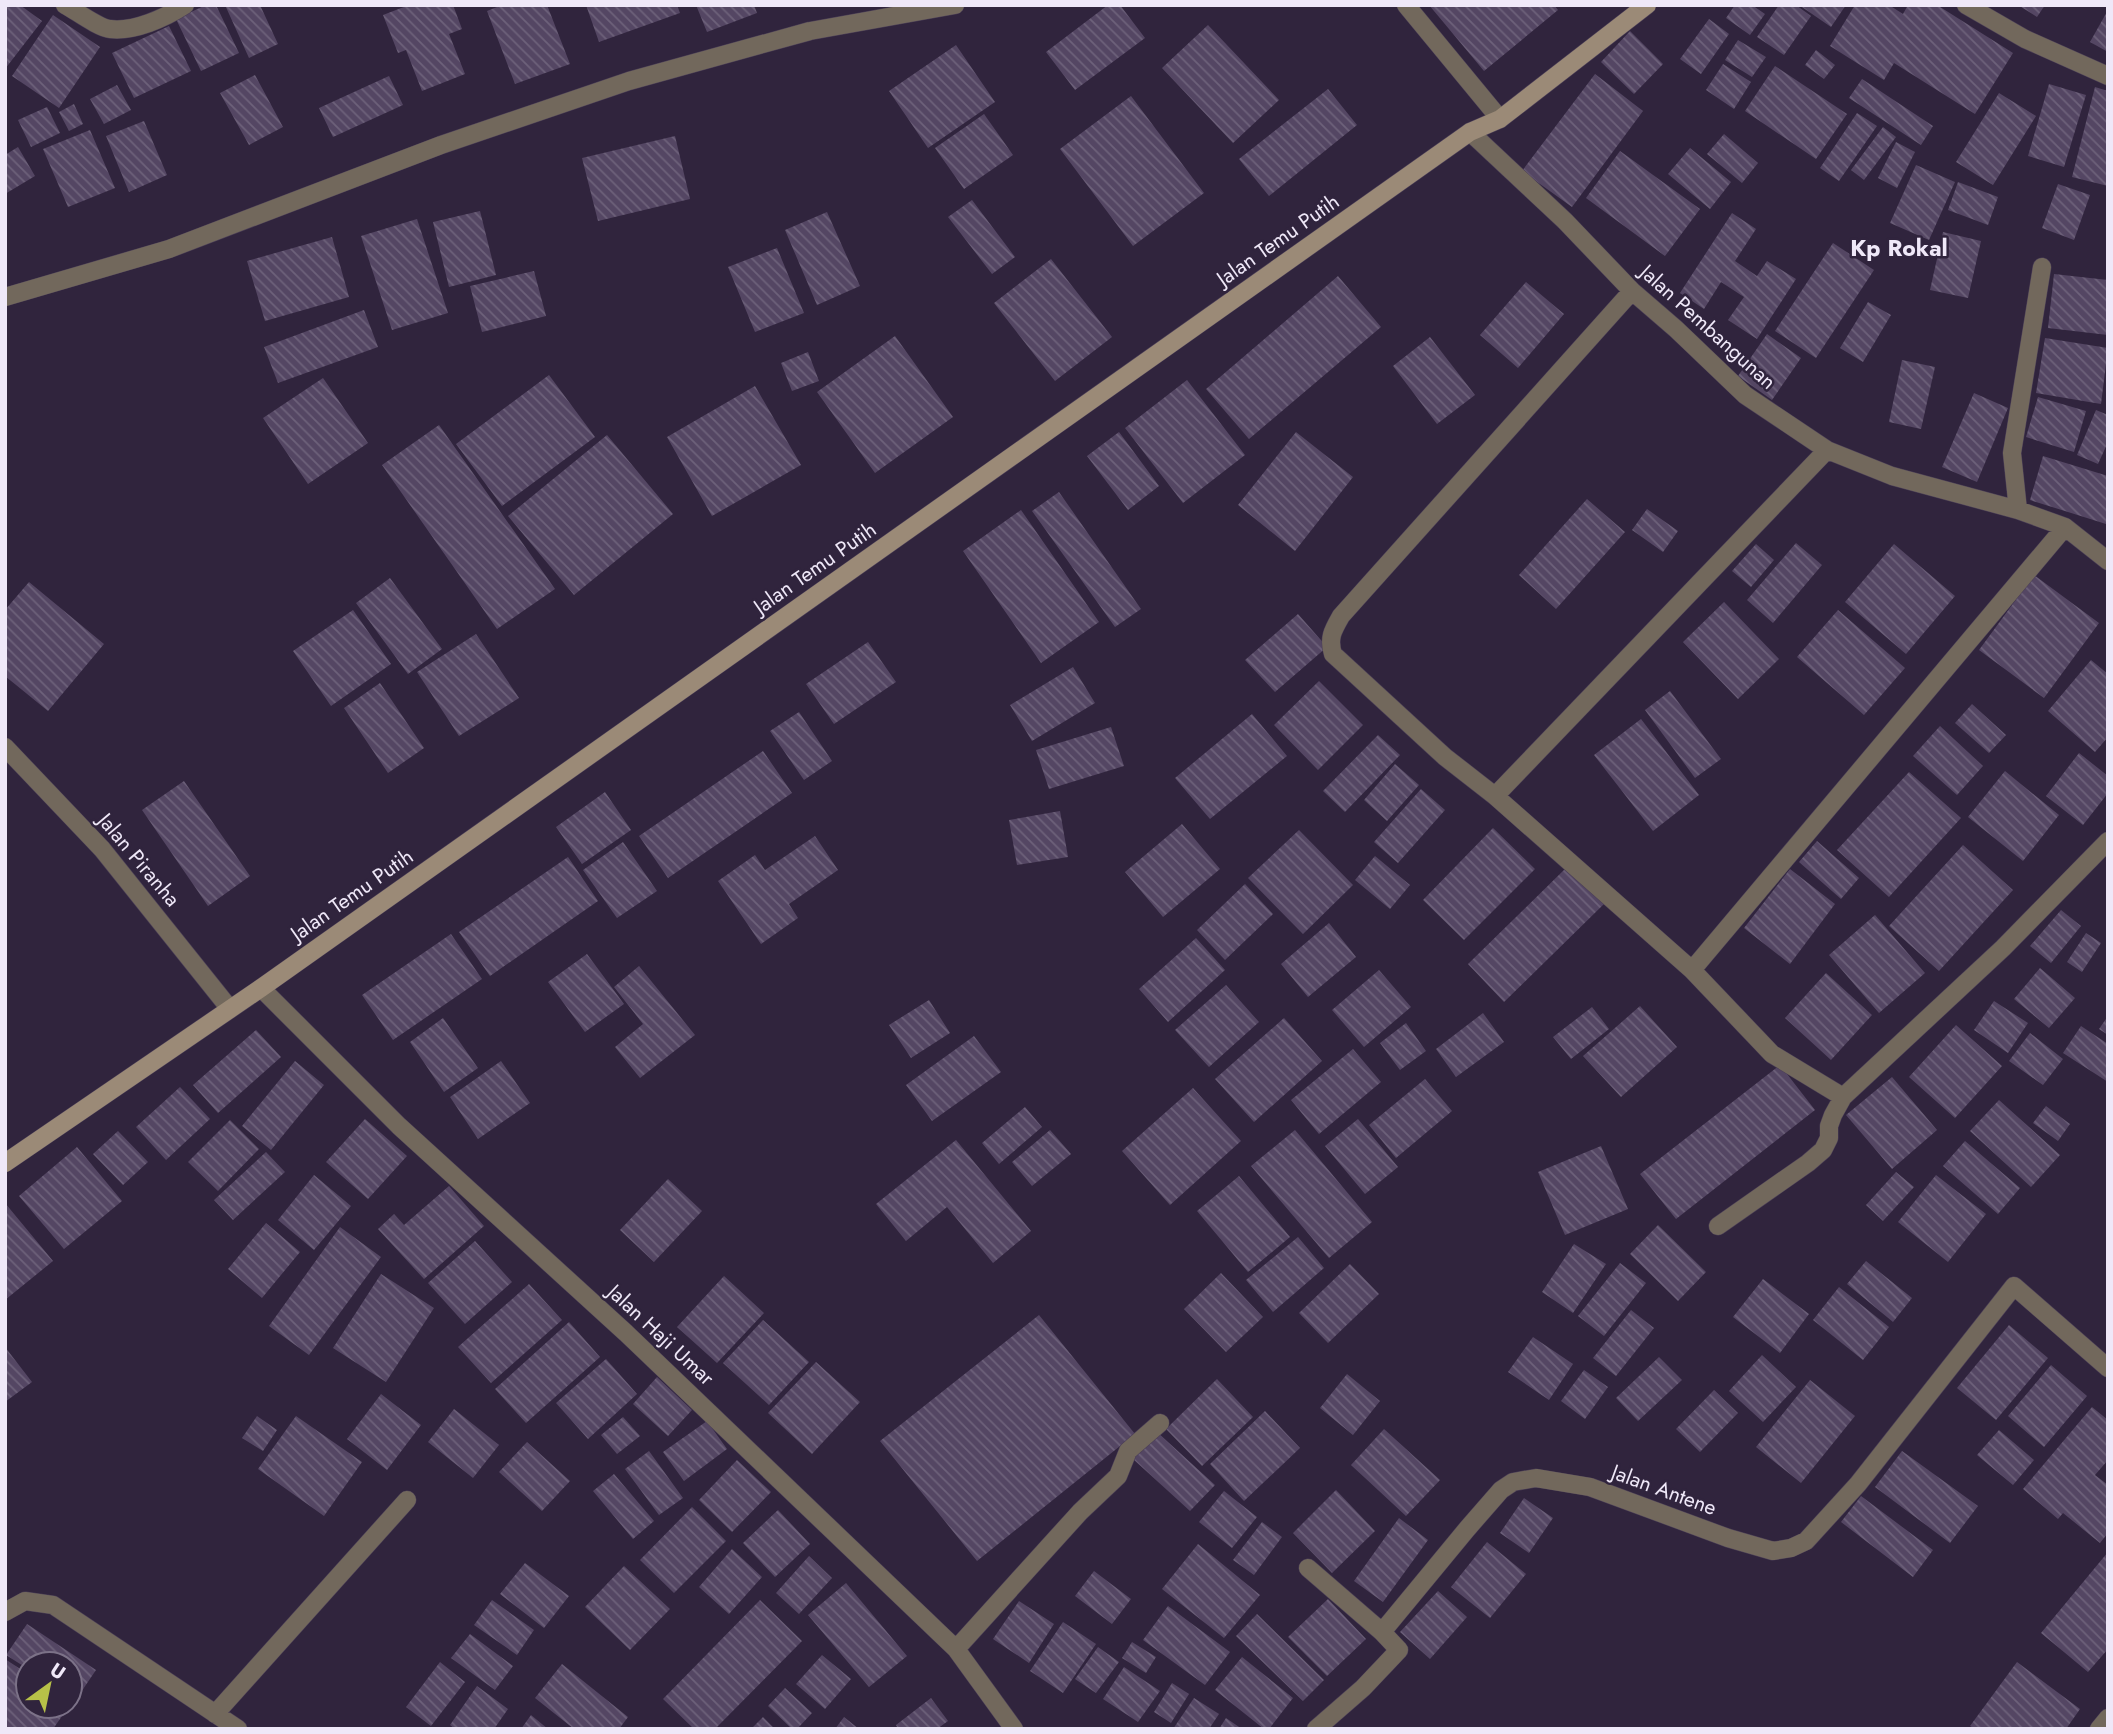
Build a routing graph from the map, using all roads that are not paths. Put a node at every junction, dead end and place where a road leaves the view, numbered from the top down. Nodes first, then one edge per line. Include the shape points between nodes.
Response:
1 (65, 5) edge
2 (185, 5) edge
3 (956, 5) edge
4 (1406, 5) edge
5 (1647, 5) edge
6 (1966, 5) edge
7 (2108, 76) edge
8 (1500, 120) junction
9 (1471, 132) junction
10 (2042, 267) dead end
11 (1632, 291) junction
12 (5, 297) edge
13 (1827, 450) junction
14 (2018, 510) junction
15 (2065, 527) junction
16 (2108, 561) edge
17 (5, 747) edge
18 (1495, 796) junction
19 (2108, 842) edge
20 (1692, 970) junction
21 (261, 988) junction
22 (230, 1009) junction
23 (1843, 1097) junction
24 (5, 1163) edge
25 (1718, 1226) dead end
26 (2108, 1368) edge
27 (1160, 1423) dead end
28 (407, 1500) dead end
29 (1308, 1568) dead end
30 (5, 1612) edge
31 (1382, 1632) junction
32 (956, 1649) junction
33 (215, 1714) junction
34 (2108, 1718) edge
35 (238, 1729) edge
36 (1014, 1729) edge
37 (1316, 1729) edge
38 (2099, 1729) edge

1 - 2 street via 109,29 142,25
3 - 12 street via 810,31 629,81 441,145 169,249
4 - 8 street
5 - 8 street, Jalan Temu Putih
6 - 7 street via 2025,39
8 - 9 street, Jalan Temu Putih
9 - 11 street, Jalan Pembangunan
9 - 21 street, Jalan Temu Putih
10 - 14 street via 2012,453
11 - 13 street, Jalan Pembangunan via 1745,395
11 - 18 street via 1332,631 1334,654 1445,757
13 - 14 street, Jalan Pembangunan via 1892,476
13 - 18 street
14 - 15 street, Jalan Pembangunan
15 - 16 street, Jalan Pembangunan
15 - 20 street
17 - 22 street, Jalan Piranha via 102,849
18 - 20 street
19 - 23 street via 2003,948
20 - 23 street via 1772,1054
21 - 22 street, Jalan Temu Putih
21 - 32 street, Jalan Haji Umar via 399,1126 636,1342
22 - 24 street, Jalan Temu Putih
23 - 25 street via 1823,1150
26 - 31 street, Jalan Antene via 2014,1286 1858,1483 1806,1541 1773,1551 1590,1487 1536,1478 1513,1482 1467,1528
27 - 32 street via 1128,1451 1118,1476
28 - 33 street
29 - 31 street
30 - 33 street via 25,1601 53,1605
31 - 37 street via 1399,1650
32 - 36 street, Jalan Haji Umar
33 - 35 street
34 - 38 street

